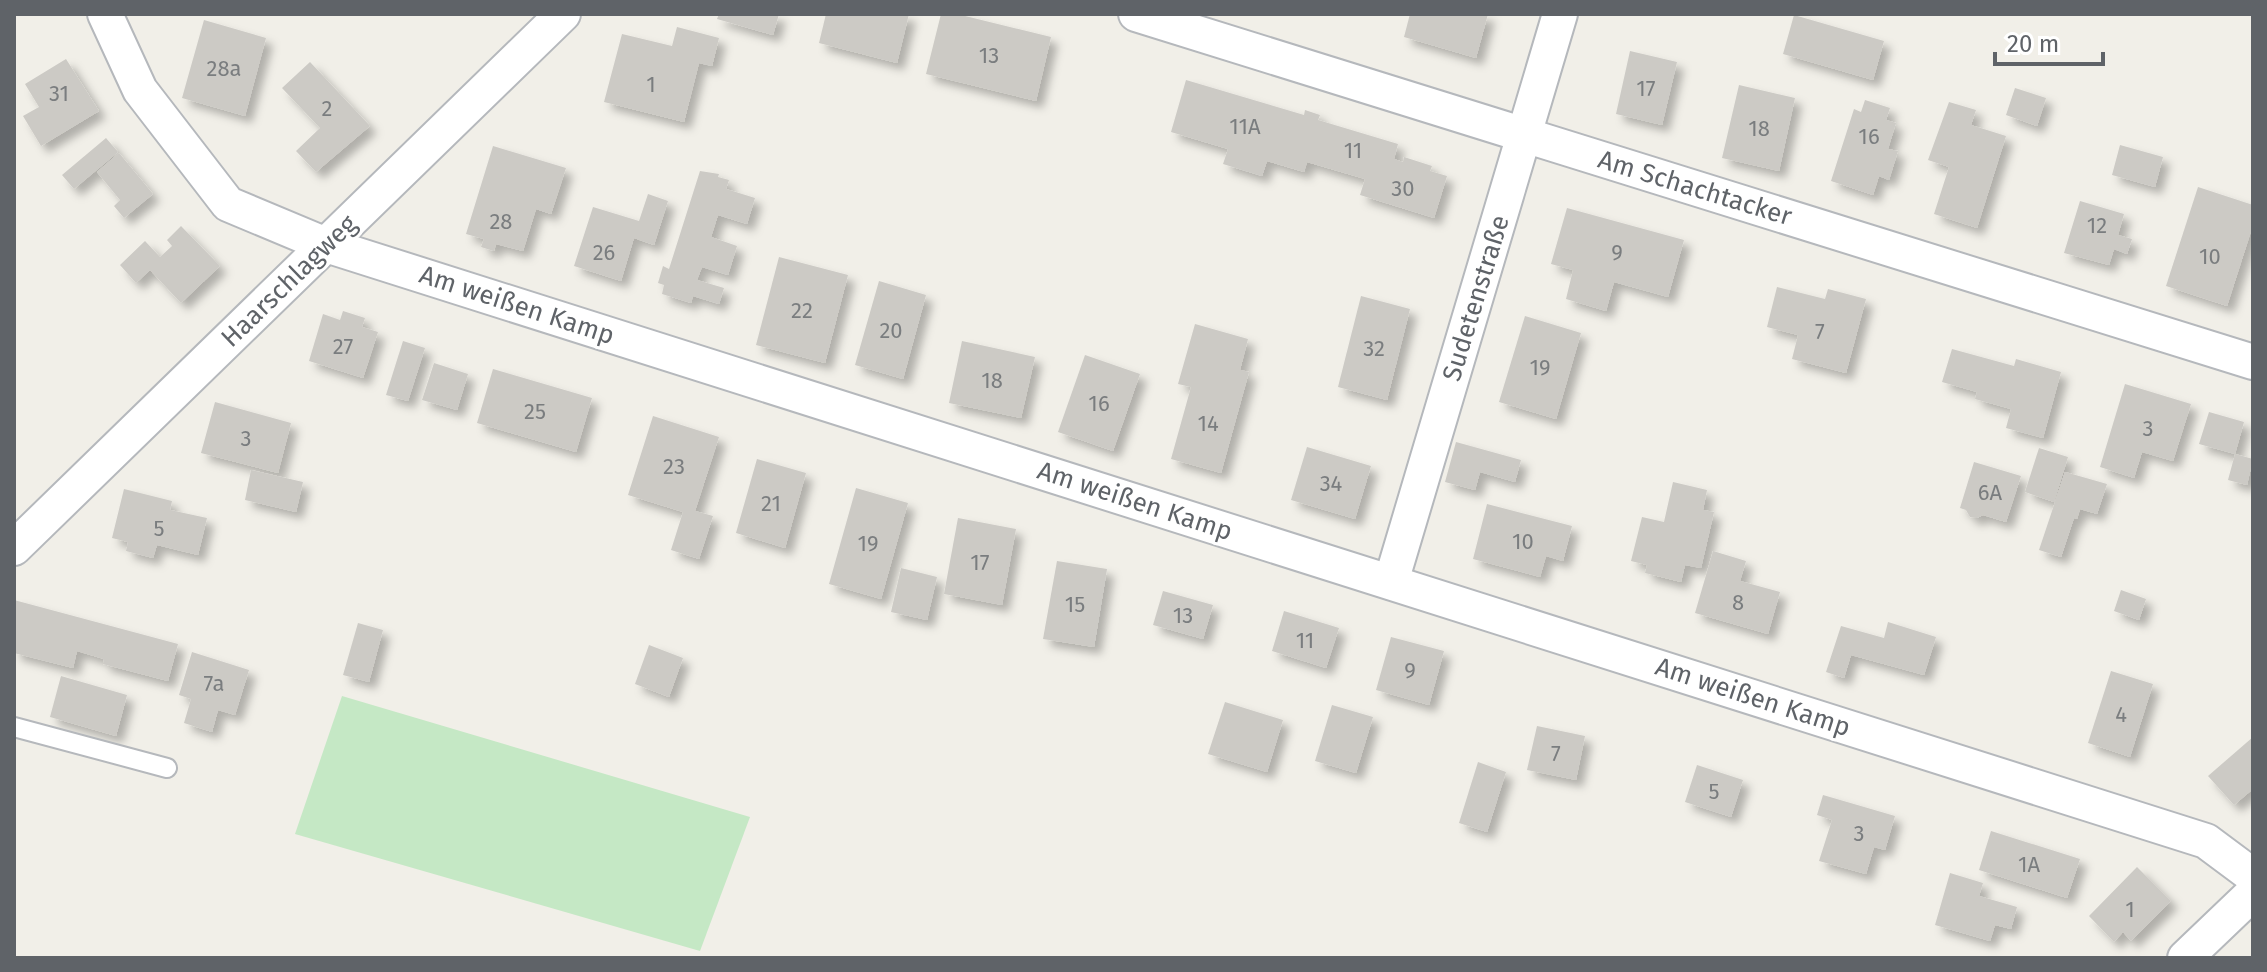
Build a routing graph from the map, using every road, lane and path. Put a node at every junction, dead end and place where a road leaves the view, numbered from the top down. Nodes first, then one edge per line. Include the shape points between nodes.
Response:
1 (105, 14) edge
2 (563, 14) edge
3 (1136, 14) edge
4 (1560, 14) edge
5 (1525, 135) junction
6 (326, 245) junction
7 (2253, 362) edge
8 (14, 548) edge
9 (1391, 582) junction
10 (14, 727) edge
11 (167, 768) dead end
12 (2252, 891) edge
13 (2185, 958) edge

1 - 6 street, Am weißen Kamp via 140,90 228,204
2 - 6 street, Haarschlagweg
3 - 5 street, Am Schachtacker
4 - 5 street, Sudetenstraße
5 - 7 street, Am Schachtacker
5 - 9 street, Sudetenstraße
6 - 8 street, Haarschlagweg
6 - 9 street, Am weißen Kamp
9 - 12 street, Am weißen Kamp via 2206,841
10 - 11 lane
12 - 13 street

